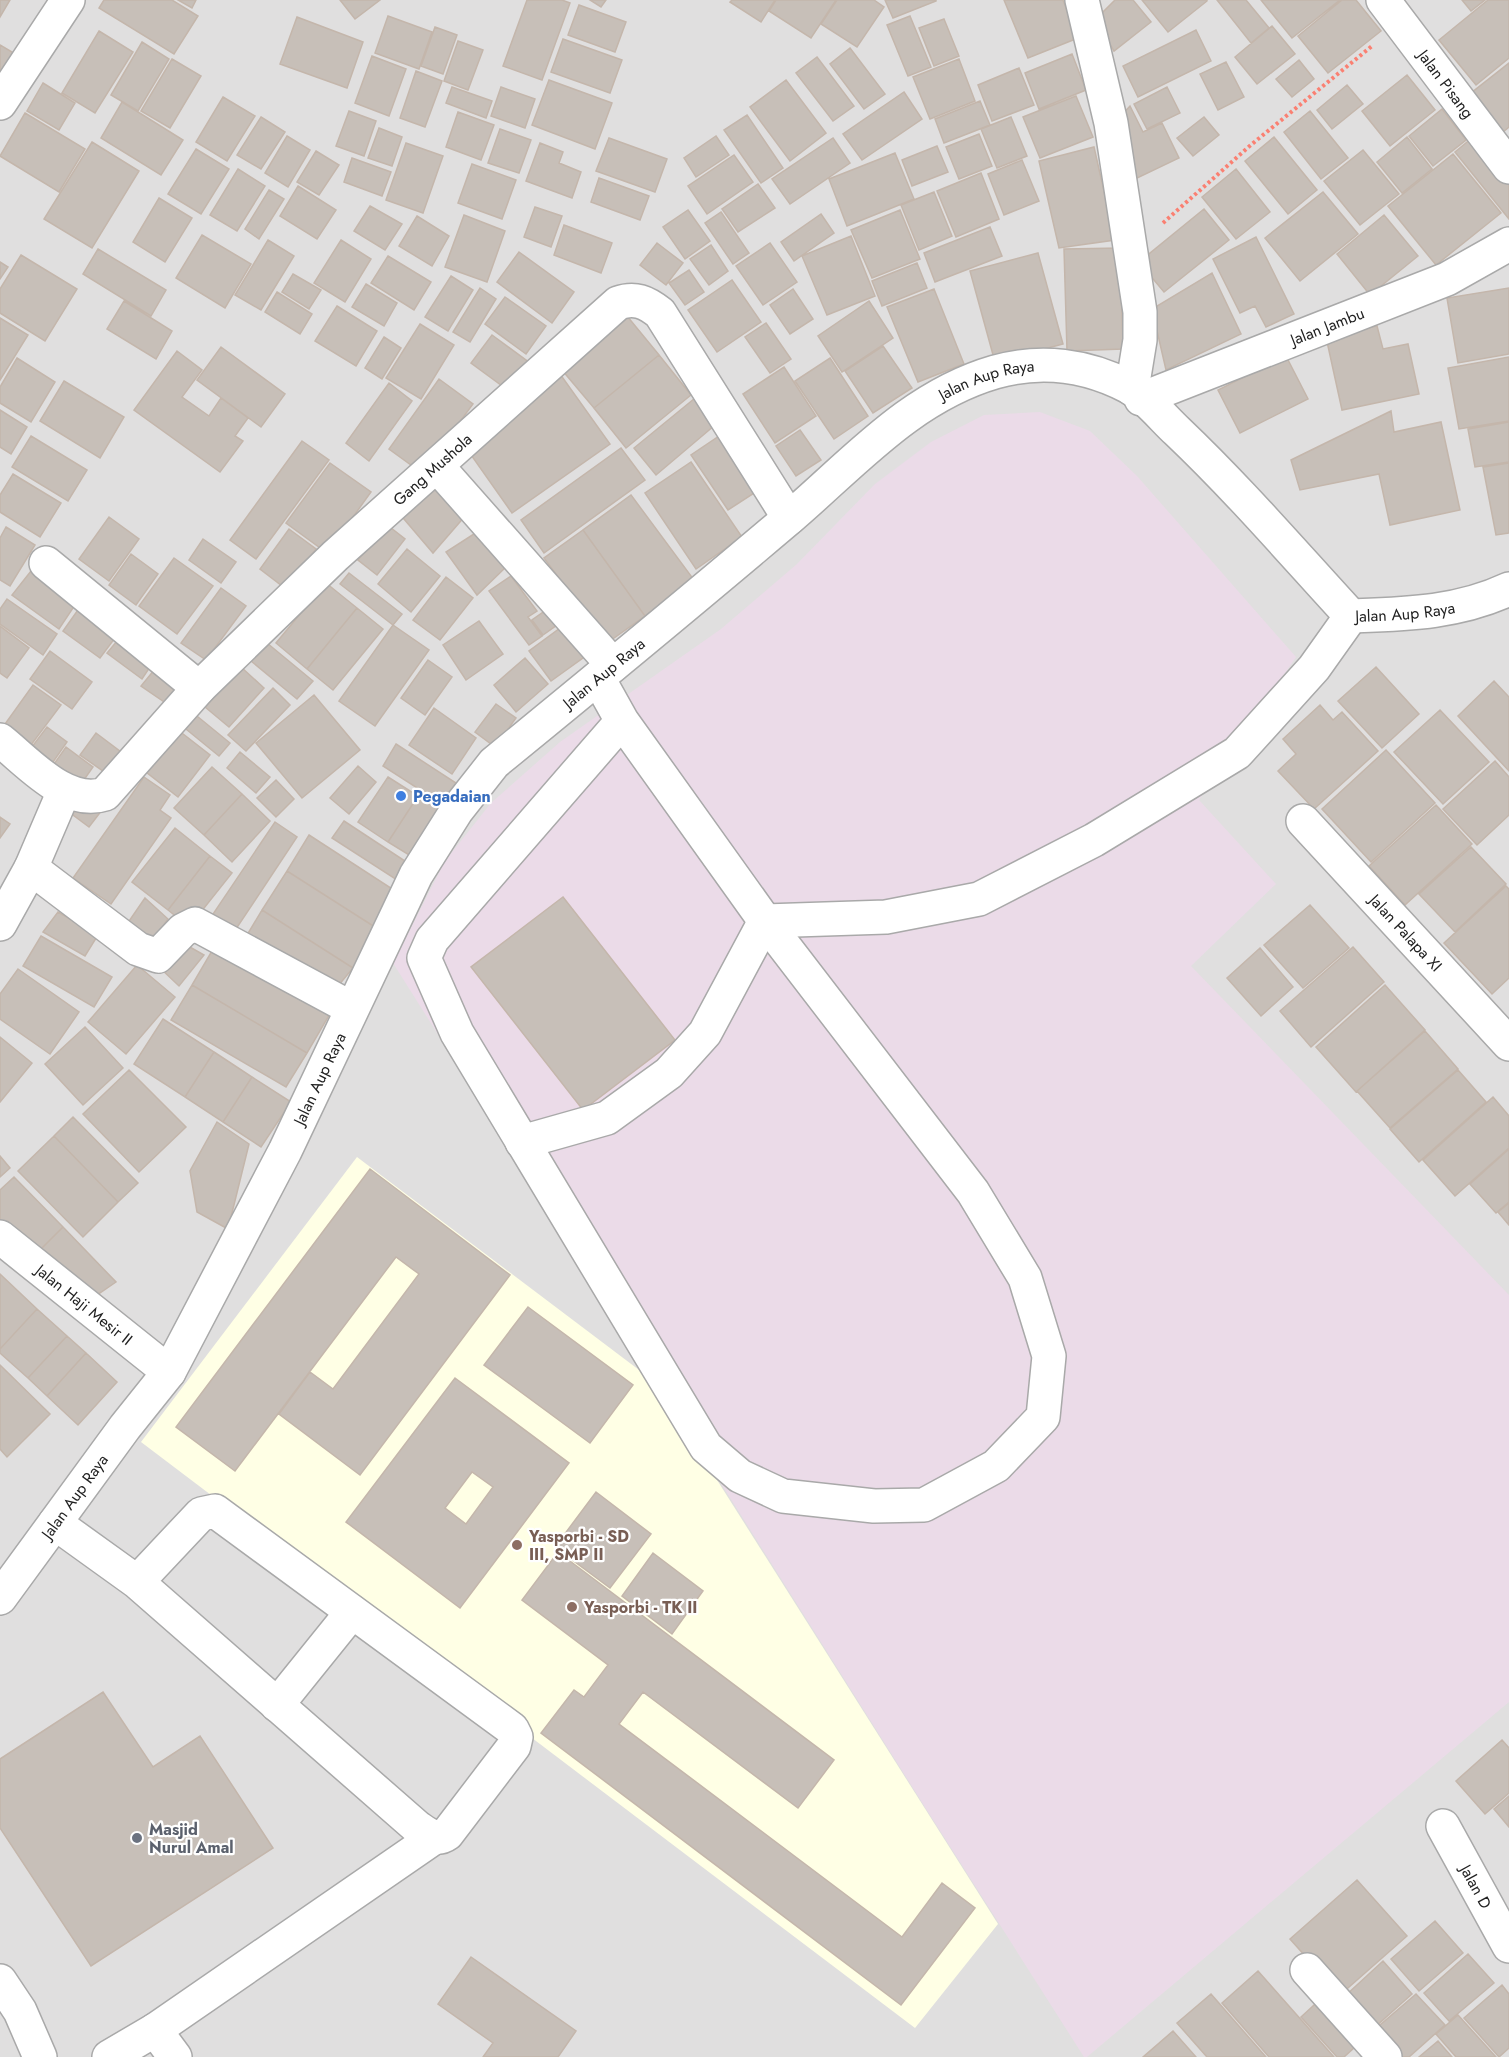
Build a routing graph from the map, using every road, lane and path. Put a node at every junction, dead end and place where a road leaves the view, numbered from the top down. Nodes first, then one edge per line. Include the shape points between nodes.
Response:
1 (68, 0) edge
2 (1082, 0) edge
3 (1392, 12) edge
4 (0, 103) edge
5 (1509, 167) edge
6 (1509, 244) edge
7 (1131, 252) junction
8 (1136, 394) junction
9 (437, 466) junction
10 (789, 518) junction
11 (46, 562) dead end
12 (1509, 589) edge
13 (1351, 616) junction
14 (606, 672) junction
15 (199, 688) junction
16 (622, 721) junction
17 (0, 740) edge
18 (64, 791) junction
19 (1303, 821) dead end
20 (31, 868) junction
21 (765, 921) junction
22 (0, 924) edge
23 (351, 1008) junction
24 (1509, 1044) edge
25 (522, 1142) junction
26 (0, 1237) edge
27 (169, 1372) junction
28 (55, 1523) junction
29 (137, 1582) junction
30 (0, 1598) edge
31 (352, 1612) junction
32 (277, 1704) junction
33 (1443, 1826) dead end
34 (435, 1837) junction
35 (1509, 1946) edge
36 (1307, 1970) dead end
37 (0, 1982) edge
38 (155, 2030) junction
39 (40, 2057) edge
40 (109, 2057) edge
41 (175, 2057) edge
42 (1385, 2057) edge

1 - 4 street
2 - 7 street via 1111,123
3 - 5 street, Jalan Pisang
3 - 7 path via 1324,82
6 - 8 street, Jalan Jambu via 1447,279
7 - 8 street via 1140,312
8 - 10 street, Jalan Aup Raya via 1100,374 1071,367 1044,364 994,372 918,407 879,436
8 - 13 street, Jalan Aup Raya via 1232,483
9 - 10 street, Gang Mushola via 618,303 630,299 646,302 660,313
9 - 14 street
9 - 15 street, Gang Mushola via 335,556
10 - 14 street, Jalan Aup Raya
11 - 15 street
12 - 13 street, Jalan Aup Raya via 1442,610
13 - 21 street via 1314,668 1237,753 1094,840 979,899 886,917
14 - 16 street
14 - 23 street, Jalan Aup Raya via 494,763 457,810 416,874
15 - 18 street, Gang Mushola via 105,794 94,798
16 - 21 street
16 - 25 street via 432,940 424,958 457,1033
17 - 18 street
18 - 20 street
19 - 24 street, Jalan Palapa XI
20 - 22 street
20 - 23 street via 138,949 158,956 183,930 195,924
21 - 25 street via 705,1033 669,1074 608,1118
21 - 25 street via 973,1192 1025,1278 1049,1356 1043,1417 996,1466 924,1505 874,1506 783,1496 740,1476 706,1448
23 - 27 street, Jalan Aup Raya via 285,1150
26 - 27 street, Jalan Haji Mesir II
27 - 28 street, Jalan Aup Raya
28 - 29 street
28 - 30 street, Jalan Aup Raya
29 - 31 street via 201,1514 215,1512
29 - 32 street
31 - 32 street
31 - 34 street via 512,1729 516,1737 514,1746 447,1834
32 - 34 street via 417,1827
33 - 35 street, Jalan D
34 - 38 street
36 - 42 street
37 - 39 street via 20,2011
38 - 40 street
38 - 41 street

